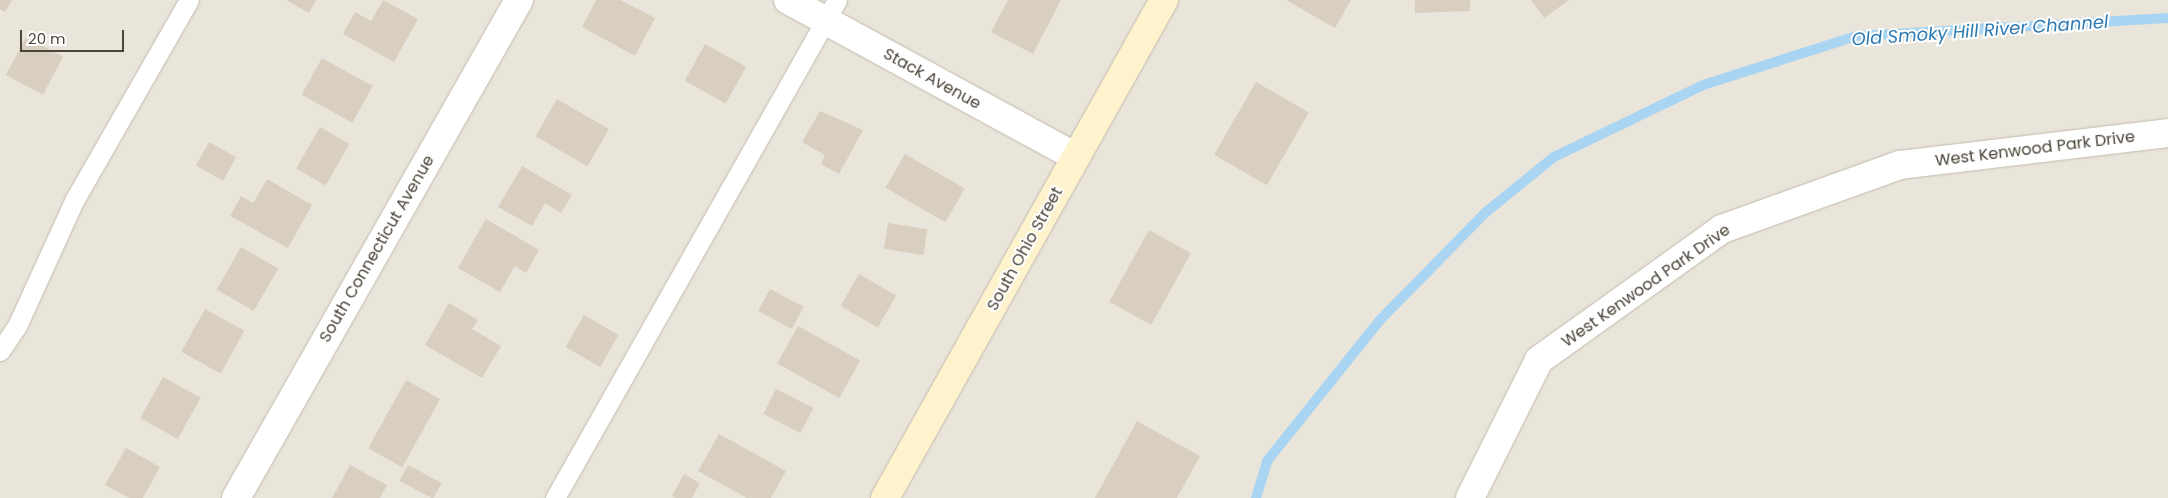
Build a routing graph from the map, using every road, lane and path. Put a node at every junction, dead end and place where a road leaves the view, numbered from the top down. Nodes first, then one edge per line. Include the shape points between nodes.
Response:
1 (189, 0) edge
2 (518, 0) edge
3 (788, 0) edge
4 (1164, 0) edge
5 (831, 10) edge
6 (2168, 133) edge
7 (1076, 157) junction
8 (0, 351) edge
9 (236, 498) edge
10 (555, 498) edge
11 (885, 498) edge
12 (1470, 498) edge

1 - 8 lane via 75,199 17,326
2 - 9 street, South Connecticut Avenue
3 - 5 street, Stack Avenue
4 - 7 main road, South Ohio Street
5 - 7 street, Stack Avenue
5 - 10 lane
6 - 12 street, West Kenwood Park Drive via 1900,165 1722,229 1539,360
7 - 11 main road, South Ohio Street

